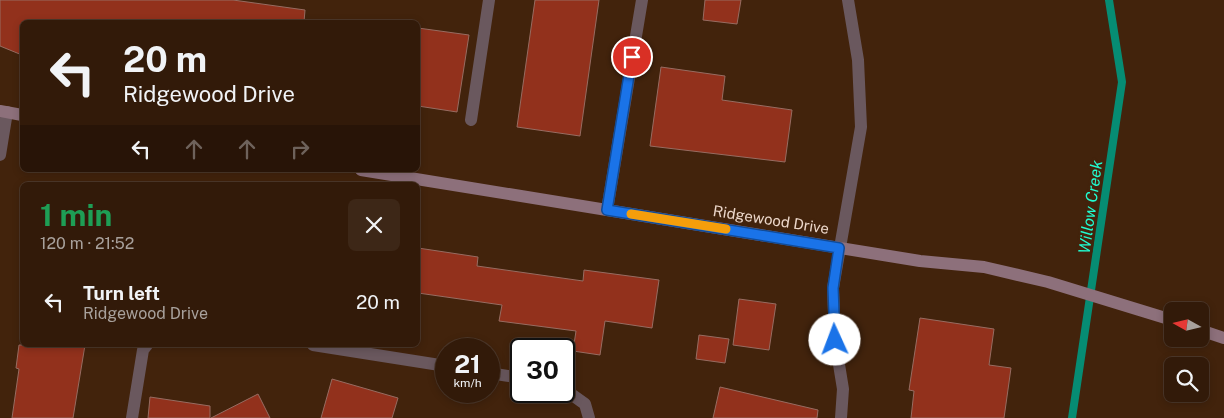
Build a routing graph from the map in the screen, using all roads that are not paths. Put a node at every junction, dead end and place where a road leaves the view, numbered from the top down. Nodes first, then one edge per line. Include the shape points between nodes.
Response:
1 (489, 0) edge
2 (642, 0) edge
3 (848, 0) edge
4 (4, 112) edge
5 (20, 115) edge
6 (471, 120) dead end
7 (0, 155) edge
8 (373, 172) edge
9 (607, 210) junction
10 (839, 248) junction
11 (1164, 317) edge
12 (1209, 333) edge
13 (1224, 338) edge
14 (145, 347) edge
15 (326, 347) edge
16 (435, 364) edge
17 (575, 397) edge
18 (132, 418) edge
19 (589, 418) edge
20 (840, 418) edge

1 - 6 street
2 - 9 street
3 - 10 street via 858,60 861,127
4 - 5 street
4 - 7 street
8 - 9 street, Ridgewood Drive
9 - 10 street, Ridgewood Drive
10 - 11 street, Ridgewood Drive via 984,267 1076,289
10 - 20 street via 833,288 835,340 843,389
12 - 13 street
14 - 18 street
15 - 16 street
17 - 19 street via 585,404

